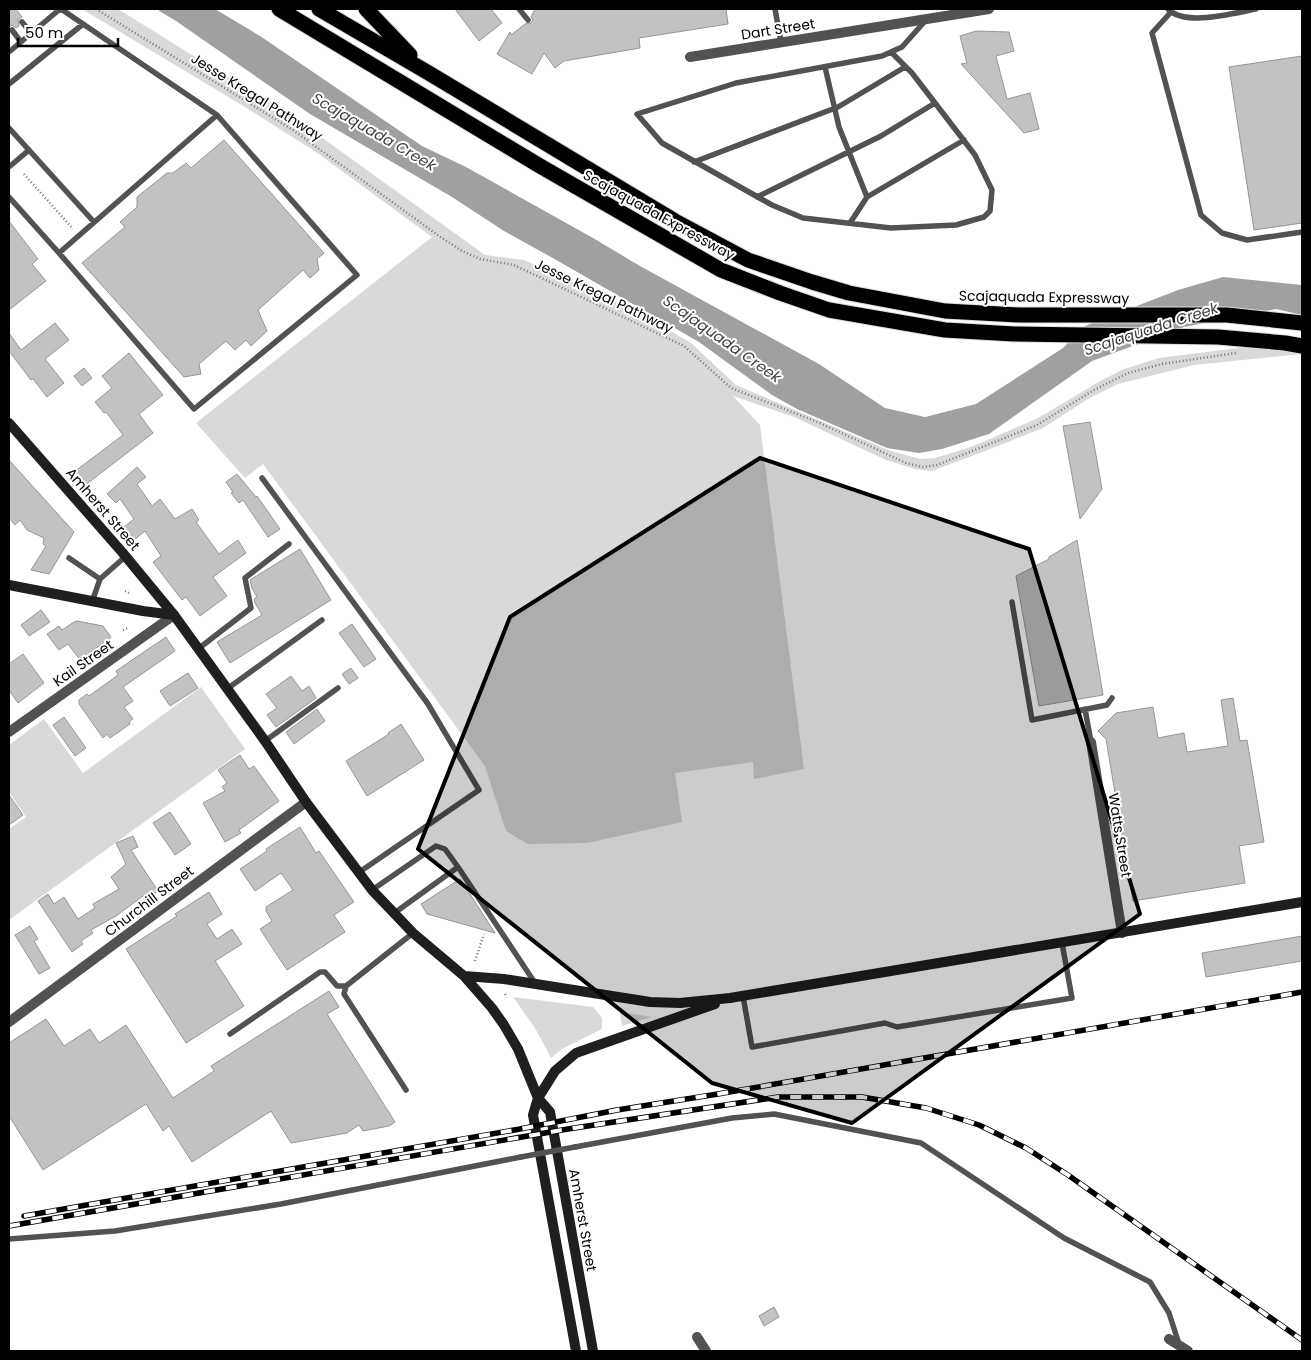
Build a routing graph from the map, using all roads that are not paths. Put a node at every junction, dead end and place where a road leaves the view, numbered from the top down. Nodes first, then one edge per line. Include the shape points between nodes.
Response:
1 (61, 9) edge
2 (279, 9) edge
3 (319, 9) edge
4 (366, 9) edge
5 (518, 9) edge
6 (775, 9) edge
7 (989, 9) edge
8 (1256, 9) edge
9 (1169, 10) edge
10 (927, 19) junction
11 (528, 20) dead end
12 (22, 22) dead end
13 (83, 24) junction
14 (12, 30) dead end
15 (31, 33) junction
16 (21, 42) junction
17 (782, 42) junction
18 (9, 52) edge
19 (891, 52) junction
20 (690, 58) dead end
21 (825, 67) junction
22 (905, 67) junction
23 (427, 72) junction
24 (9, 84) edge
25 (935, 103) junction
26 (834, 108) junction
27 (217, 114) junction
28 (9, 128) edge
29 (964, 140) junction
30 (28, 150) junction
31 (849, 152) junction
32 (694, 162) junction
33 (9, 167) edge
34 (9, 197) edge
35 (757, 197) junction
36 (867, 197) junction
37 (94, 222) junction
38 (850, 223) junction
39 (1302, 232) edge
40 (59, 253) junction
41 (1302, 323) edge
42 (1302, 346) edge
43 (9, 423) edge
44 (262, 478) dead end
45 (289, 544) dead end
46 (126, 556) junction
47 (70, 558) dead end
48 (100, 579) junction
49 (9, 585) edge
50 (92, 602) junction
51 (1012, 602) dead end
52 (174, 615) junction
53 (322, 620) dead end
54 (198, 648) junction
55 (338, 688) dead end
56 (227, 690) junction
57 (1112, 698) dead end
58 (1085, 709) junction
59 (9, 732) edge
60 (265, 741) junction
61 (1091, 742) joint
62 (306, 802) junction
63 (458, 867) junction
64 (358, 873) junction
65 (372, 890) junction
66 (1302, 902) edge
67 (393, 914) junction
68 (1122, 932) junction
69 (413, 933) junction
70 (1062, 943) junction
71 (464, 976) junction
72 (535, 983) junction
73 (346, 986) junction
74 (743, 996) junction
75 (730, 998) junction
76 (9, 1022) edge
77 (230, 1034) dead end
78 (406, 1090) dead end
79 (538, 1098) junction
80 (9, 1239) edge
81 (696, 1337) dead end
82 (573, 1338) junction
83 (1169, 1339) dead end
84 (1184, 1348) edge
85 (570, 1351) edge
86 (576, 1351) edge
87 (594, 1351) edge
88 (706, 1351) edge

1 - 13 lane
1 - 15 lane
2 - 42 highway, Scajaquada Expressway via 721,270 829,310 945,330 1218,337
3 - 23 highway, Scajaquada Expressway
4 - 23 highway
5 - 11 lane
6 - 17 lane
7 - 10 street, Dart Street
8 - 9 lane via 1196,19
9 - 39 lane via 1152,33 1201,215 1222,233 1247,240
10 - 17 street, Dart Street
10 - 19 lane via 902,47
12 - 15 lane
13 - 24 lane
13 - 27 lane
14 - 16 lane
15 - 16 lane
16 - 18 lane
17 - 20 street, Dart Street
19 - 21 lane
19 - 22 lane
21 - 26 lane
21 - 32 lane via 736,83 637,114 662,143
22 - 25 lane
22 - 26 lane
23 - 41 highway, Scajaquada Expressway via 675,222 748,260 850,294 945,310 1020,315 1227,315
25 - 29 lane
25 - 31 lane
26 - 31 lane
26 - 32 lane
27 - 37 lane
27 - 40 lane via 357,274 194,409
28 - 30 lane
29 - 36 lane
29 - 38 lane via 992,190 990,211 984,217 956,225 891,228
30 - 33 lane
30 - 37 lane
31 - 35 lane
31 - 36 lane
32 - 35 lane
34 - 40 lane
35 - 38 lane via 803,218
36 - 38 lane
37 - 40 lane
43 - 46 main road, Amherst Street
44 - 64 lane via 428,704 479,790
45 - 54 lane via 245,578 251,608
46 - 48 lane
46 - 52 main road, Amherst Street
47 - 48 lane
48 - 50 lane
49 - 50 main road
50 - 52 main road
51 - 58 lane via 1032,720
52 - 54 main road, Amherst Street
52 - 59 street, Kail Street
53 - 56 lane
54 - 56 main road, Amherst Street
55 - 60 lane
56 - 60 main road, Amherst Street
57 - 58 lane via 1106,705
58 - 61 lane
60 - 62 main road, Amherst Street
61 - 68 street, Watts Street
62 - 64 main road, Amherst Street
62 - 76 street, Churchill Street
63 - 65 lane via 445,848 436,846
63 - 67 lane
63 - 72 lane
64 - 65 main road, Amherst Street
65 - 67 main road, Amherst Street
66 - 68 main road
67 - 69 main road, Amherst Street
68 - 70 main road
69 - 71 main road, Amherst Street
69 - 73 lane
70 - 74 main road
70 - 74 lane via 1072,998 1013,1008 897,1027 885,1023 752,1047
71 - 72 main road
71 - 79 main road, Amherst Street via 504,1025 518,1049
72 - 75 main road via 650,1002
73 - 77 lane via 337,986 325,972 320,972
73 - 78 lane via 344,994
74 - 75 main road
75 - 79 main road via 576,1053 555,1071
79 - 82 main road via 533,1115
79 - 87 main road, Amherst Street via 550,1112
80 - 84 lane, bridge via 115,1231 281,1204 732,1118 774,1114 921,1143 1064,1238 1150,1282 1169,1313
81 - 88 street
82 - 85 main road
82 - 86 main road
83 - 84 street

